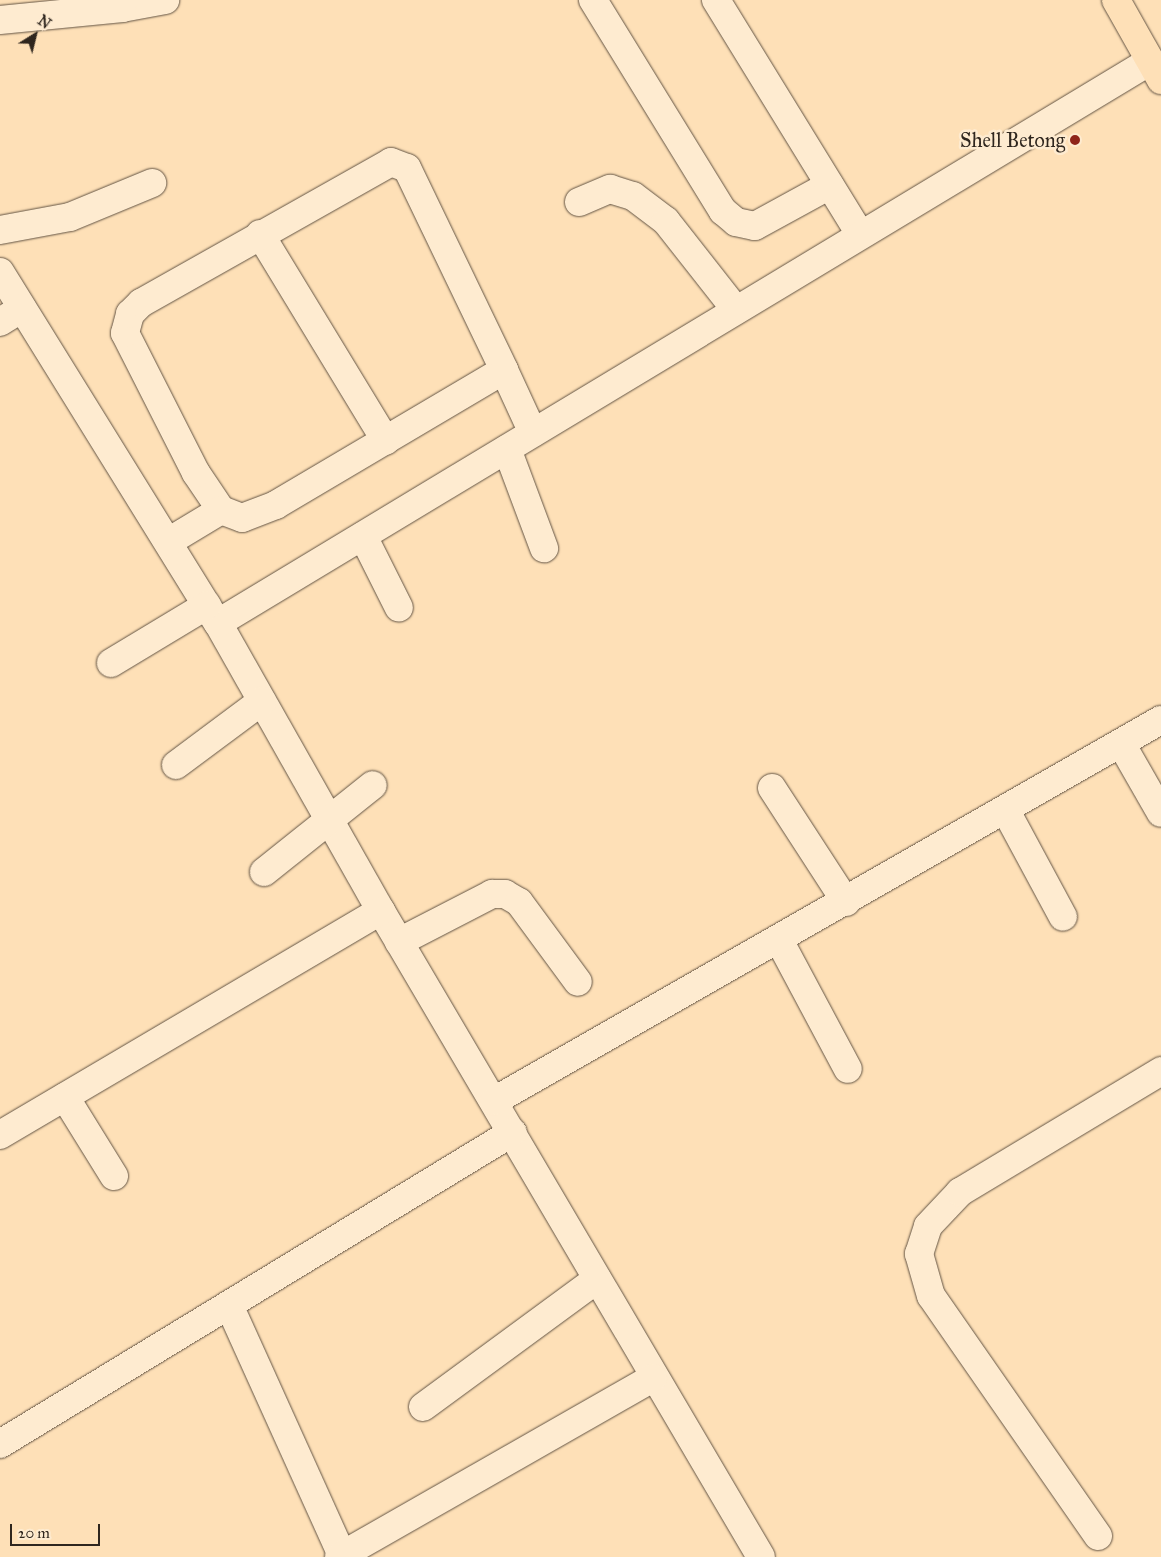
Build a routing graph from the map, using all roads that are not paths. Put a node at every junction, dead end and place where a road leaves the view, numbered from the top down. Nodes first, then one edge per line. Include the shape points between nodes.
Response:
1 (165, 0) edge
2 (593, 0) edge
3 (716, 0) edge
4 (1116, 0) edge
5 (121, 4) edge
6 (0, 20) edge
7 (1155, 71) edge
8 (152, 183) dead end
9 (830, 185) junction
10 (578, 202) dead end
11 (0, 230) edge
12 (260, 234) junction
13 (860, 234) junction
14 (0, 272) edge
15 (736, 310) junction
16 (11, 315) edge
17 (504, 370) junction
18 (533, 433) junction
19 (386, 441) junction
20 (507, 449) junction
21 (221, 510) junction
22 (363, 536) junction
23 (168, 542) junction
24 (544, 548) dead end
25 (399, 608) dead end
26 (212, 614) junction
27 (111, 663) dead end
28 (262, 701) junction
29 (1161, 720) edge
30 (1122, 745) junction
31 (176, 765) dead end
32 (373, 785) dead end
33 (772, 788) dead end
34 (1006, 811) junction
35 (1161, 813) edge
36 (328, 818) junction
37 (264, 872) dead end
38 (846, 902) junction
39 (381, 912) junction
40 (1063, 917) dead end
41 (779, 940) junction
42 (399, 942) junction
43 (578, 982) dead end
44 (848, 1070) dead end
45 (1161, 1071) edge
46 (65, 1097) junction
47 (494, 1101) junction
48 (513, 1132) junction
49 (0, 1136) edge
50 (114, 1176) dead end
51 (597, 1279) junction
52 (228, 1305) junction
53 (653, 1378) junction
54 (423, 1406) dead end
55 (0, 1444) edge
56 (1098, 1536) dead end
57 (340, 1556) edge
58 (761, 1557) edge

1 - 5 street
2 - 9 street via 723,212 736,222 755,226
3 - 9 street
4 - 7 main road
5 - 6 street
7 - 13 street
8 - 11 street via 70,217
9 - 13 street
10 - 15 street via 610,189 632,196 666,221
12 - 17 street via 372,169 391,162 407,168
12 - 19 street
12 - 21 street via 141,303 130,314 125,333 196,473
13 - 15 street
14 - 16 street
15 - 18 street
16 - 23 street
17 - 18 street
17 - 19 street
18 - 20 street
19 - 21 street via 276,505 242,518
20 - 22 street
20 - 24 street
21 - 23 street
22 - 25 street
22 - 26 street
23 - 26 street
26 - 27 street
26 - 28 street
28 - 31 street
28 - 36 street
29 - 30 street
30 - 34 street
30 - 35 street
32 - 36 street
33 - 38 street
34 - 38 street
34 - 40 street
36 - 37 street
36 - 39 street
38 - 41 street
39 - 42 street
39 - 46 street
41 - 44 street
41 - 47 street
42 - 43 street via 492,894 505,894 519,902
42 - 47 street
45 - 56 street via 960,1192 928,1226 919,1254 931,1296
46 - 49 street
46 - 50 street
47 - 48 street
48 - 51 street
48 - 52 street
51 - 53 street
51 - 54 street
52 - 55 street
52 - 57 street
53 - 57 street
53 - 58 street

